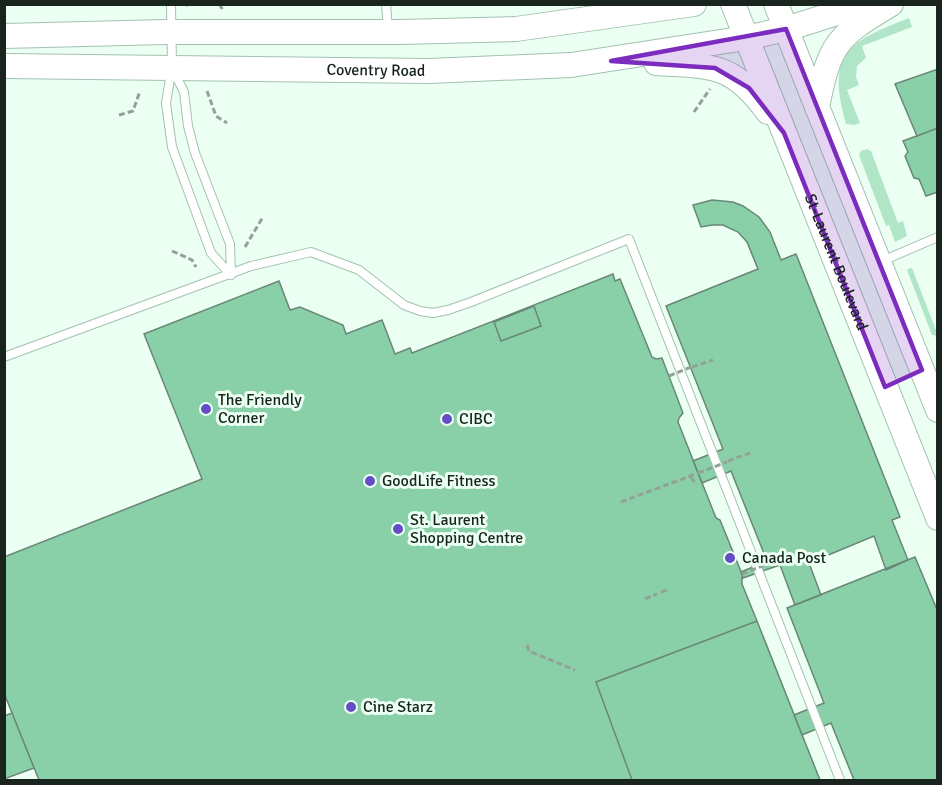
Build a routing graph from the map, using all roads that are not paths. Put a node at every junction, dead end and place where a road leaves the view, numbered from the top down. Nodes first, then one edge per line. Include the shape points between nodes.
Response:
1 (171, 4) edge
2 (386, 4) edge
3 (654, 4) edge
4 (694, 4) edge
5 (733, 4) edge
6 (776, 4) edge
7 (865, 4) edge
8 (891, 4) edge
9 (587, 20) junction
10 (786, 29) junction
11 (172, 32) junction
12 (388, 32) junction
13 (4, 36) edge
14 (746, 38) junction
15 (611, 61) junction
16 (4, 66) edge
17 (172, 67) junction
18 (817, 107) junction
19 (784, 133) junction
20 (938, 237) edge
21 (879, 262) junction
22 (231, 275) junction
23 (4, 357) edge
24 (922, 370) junction
25 (885, 387) junction
26 (938, 410) edge
27 (938, 518) edge
28 (840, 780) edge

1 - 11 lane
2 - 12 lane
3 - 9 main road
4 - 9 main road
5 - 14 main road, St-Laurent Boulevard
6 - 10 main road
7 - 10 main road, Coventry Road
8 - 18 main road via 852,29 836,45 827,64
9 - 12 main road via 516,29
10 - 14 main road, Coventry Road
10 - 18 main road
11 - 12 main road
11 - 13 main road
11 - 17 lane
14 - 15 main road, Coventry Road
14 - 19 main road, St-Laurent Boulevard
15 - 17 main road, Coventry Road via 441,71
15 - 19 main road via 701,66 730,74 749,88
16 - 17 main road, Coventry Road
17 - 22 lane via 184,92 195,153 231,244
17 - 22 lane via 166,103 172,147 211,254
18 - 21 main road
19 - 25 main road, St-Laurent Boulevard
20 - 21 lane
21 - 24 main road
22 - 23 lane
22 - 28 lane via 251,266 311,252 359,270 404,305 433,313 629,239
24 - 25 main road
24 - 26 main road
25 - 27 main road, St-Laurent Boulevard

